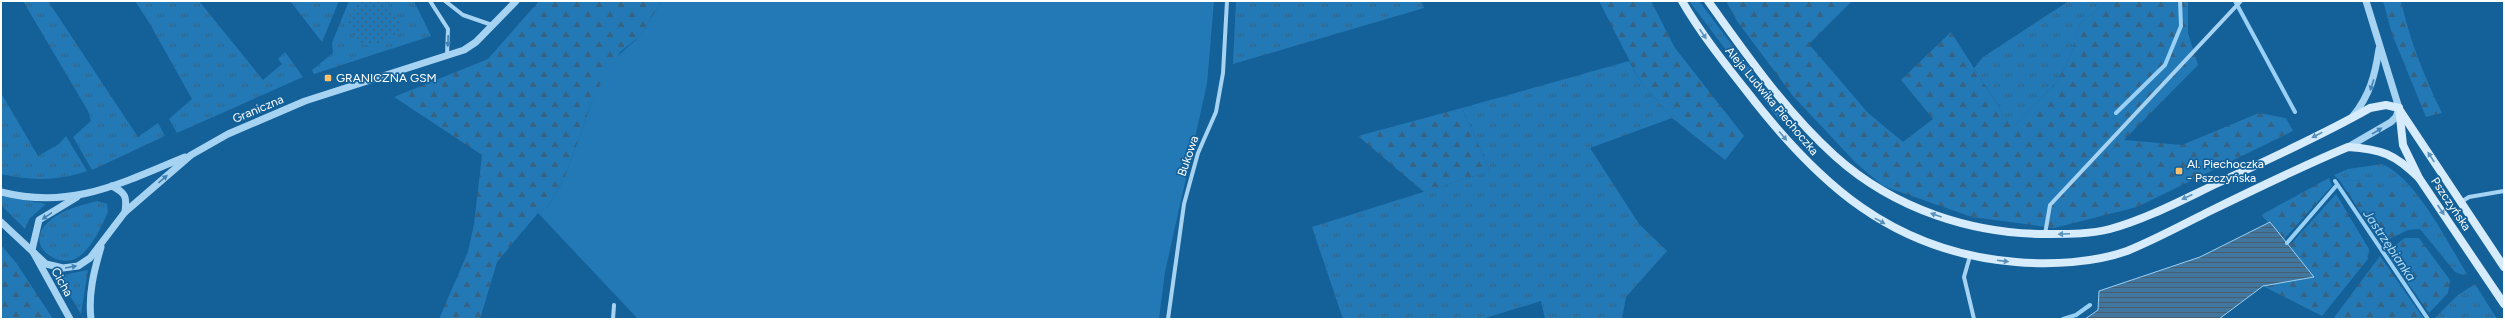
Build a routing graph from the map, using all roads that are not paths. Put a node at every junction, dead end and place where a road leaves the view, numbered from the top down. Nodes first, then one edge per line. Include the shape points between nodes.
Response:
1 (430, 1) edge
2 (445, 1) edge
3 (516, 1) edge
4 (1227, 1) edge
5 (1682, 1) edge
6 (1708, 1) edge
7 (2366, 1) edge
8 (2240, 2) edge
9 (492, 25) junction
10 (2379, 47) junction
11 (447, 57) junction
12 (2399, 108) junction
13 (2352, 118) junction
14 (2348, 147) junction
15 (191, 155) junction
16 (2419, 178) junction
17 (112, 186) junction
18 (2504, 191) edge
19 (1, 192) edge
20 (80, 196) junction
21 (2461, 202) junction
22 (125, 212) junction
23 (1, 222) edge
24 (2045, 234) junction
25 (102, 243) junction
26 (35, 256) junction
27 (1970, 256) junction
28 (2504, 267) edge
29 (2504, 304) edge
30 (614, 305) dead end
31 (70, 319) edge
32 (91, 319) edge
33 (613, 319) edge
34 (1168, 319) edge
35 (1974, 319) edge

1 -> 11 street via 448,29
2 - 9 street via 463,15
3 - 9 street, Graniczna
4 - 34 street, Bukowa via 1224,73 1216,112 1198,153 1184,204
5 -> 27 main road, Aleja Ludwika Piechoczka via 1710,45 1757,105 1821,176 1855,205 1892,227 1939,247
24 -> 6 main road, Aleja Ludwika Piechoczka via 1999,232 1954,221 1907,203 1861,177 1804,126
7 - 10 street, Pszczyńska
8 - 24 street via 2050,205
9 - 11 street, Graniczna via 464,50
10 - 12 street, Pszczyńska
10 -> 13 street, Aleja Ludwika Piechoczka via 2375,75 2368,95
11 - 15 street, Graniczna via 305,102 228,134
12 - 13 main road, Aleja Ludwika Piechoczka via 2386,105 2376,107
14 -> 12 street, Aleja Ludwika Piechoczka via 2391,122
12 - 16 main road, Pszczyńska via 2403,145
21 -> 12 main road, Pszczyńska
13 -> 24 main road, Aleja Ludwika Piechoczka via 2189,196 2112,229
14 - 16 main road via 2382,150 2405,164
27 -> 14 main road, Aleja Ludwika Piechoczka via 2002,261 2057,263 2125,252
15 - 17 street
22 -> 15 street, Graniczna
16 -> 29 main road, Pszczyńska
17 - 20 street
17 - 22 street via 124,192 127,198
18 - 21 street via 2469,197
19 - 20 street via 33,198
20 -> 26 street via 39,220 32,250
21 - 28 main road, Pszczyńska
22 - 25 street, Graniczna
23 - 26 street
26 -> 25 street, Graniczna via 46,264 63,268 78,266 90,258
25 - 32 street via 89,302
26 - 31 street, Cicha
27 - 35 street via 1964,277
30 - 33 street

